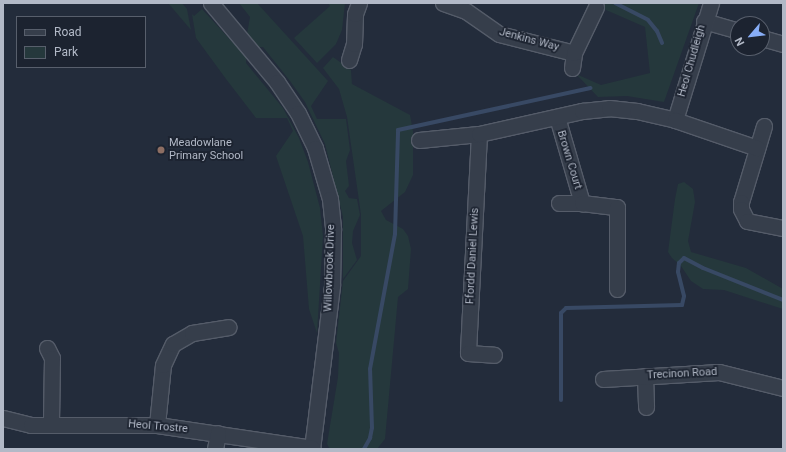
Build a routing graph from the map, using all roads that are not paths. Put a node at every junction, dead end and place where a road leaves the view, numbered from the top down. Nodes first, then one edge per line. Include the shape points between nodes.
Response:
1 (211, 3) edge
2 (359, 3) edge
3 (443, 3) edge
4 (711, 3) edge
5 (596, 7) dead end
6 (704, 20) junction
7 (730, 28) edge
8 (770, 40) edge
9 (783, 44) edge
10 (574, 53) junction
11 (349, 60) dead end
12 (572, 68) dead end
13 (557, 117) junction
14 (675, 120) junction
15 (764, 126) dead end
16 (479, 134) junction
17 (420, 140) dead end
18 (757, 148) junction
19 (582, 202) junction
20 (559, 203) dead end
21 (783, 228) edge
22 (617, 289) dead end
23 (229, 327) dead end
24 (47, 348) dead end
25 (494, 355) dead end
26 (645, 376) junction
27 (603, 378) dead end
28 (783, 388) edge
29 (646, 407) dead end
30 (3, 418) edge
31 (51, 425) junction
32 (157, 425) junction
33 (218, 433) junction
34 (312, 448) edge
35 (215, 449) edge

1 - 34 street, Willowbrook Drive via 277,82 298,113 315,148 330,199 333,230 332,286
2 - 11 street via 355,14 355,40
3 - 10 street, Jenkins Way via 466,11 499,34
4 - 6 street, Heol Chudleigh
5 - 10 street
6 - 7 street
6 - 14 street, Heol Chudleigh
8 - 9 street
10 - 12 street
13 - 14 street via 609,108 637,110
13 - 16 street
13 - 19 street, Brown Court
14 - 18 street
15 - 18 street
16 - 17 street
16 - 25 street, Ffordd Daniel Lewis via 468,353
18 - 21 street via 741,209 747,221
19 - 20 street, Brown Court
19 - 22 street, Brown Court via 617,207
23 - 32 street via 192,333 173,344 163,365
24 - 31 street via 52,358
26 - 27 street, Trecinon Road
26 - 28 street, Trecinon Road via 719,372
26 - 29 street
30 - 31 street, Heol Trostre via 31,425
31 - 32 street, Heol Trostre
32 - 33 street, Heol Trostre
33 - 34 street, Heol Trostre
33 - 35 street

